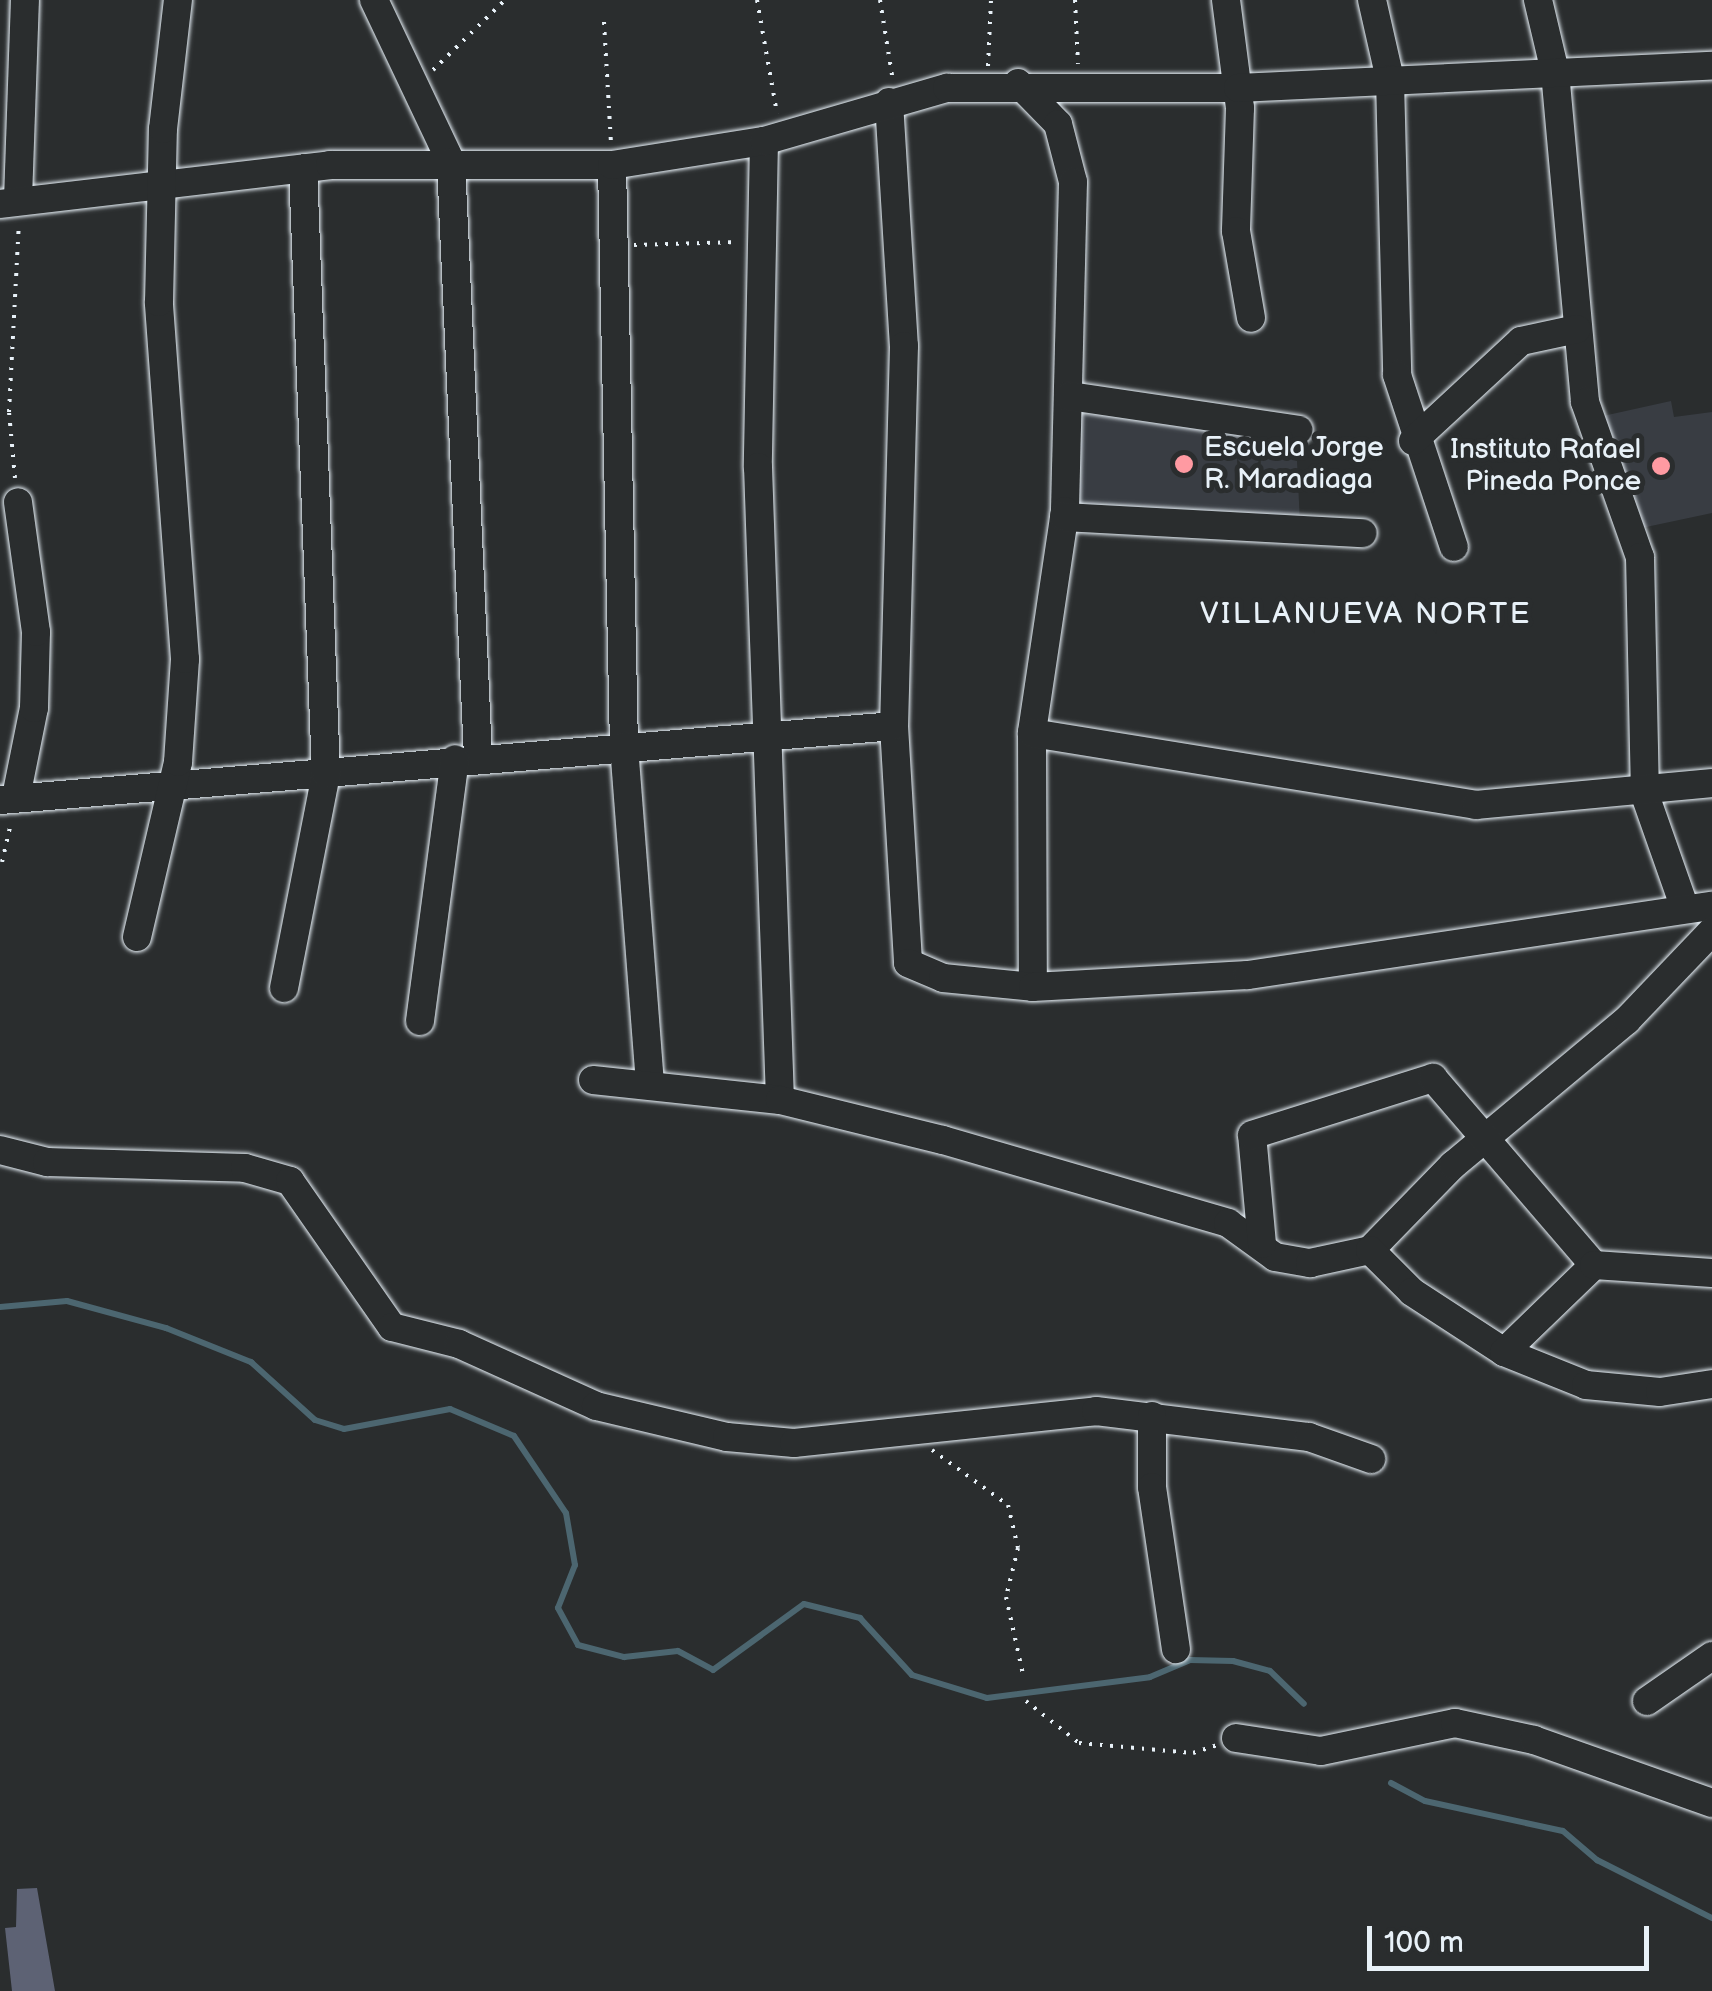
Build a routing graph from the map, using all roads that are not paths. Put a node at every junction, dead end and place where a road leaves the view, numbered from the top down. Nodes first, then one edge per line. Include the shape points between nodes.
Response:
1 (24, 0) edge
2 (178, 0) edge
3 (374, 0) edge
4 (1226, 0) edge
5 (1372, 0) edge
6 (1538, 0) edge
7 (1555, 72) junction
8 (1711, 74) edge
9 (1390, 79) junction
10 (1018, 84) junction
11 (1238, 88) junction
12 (893, 101) junction
13 (772, 138) junction
14 (450, 162) junction
15 (612, 165) junction
16 (303, 168) junction
17 (160, 184) junction
18 (9, 202) edge
19 (1252, 318) dead end
20 (1577, 329) junction
21 (1069, 396) junction
22 (1300, 430) dead end
23 (1412, 441) junction
24 (18, 502) road end
25 (1064, 518) junction
26 (1363, 533) dead end
27 (1454, 547) dead end
28 (894, 726) junction
29 (1032, 733) junction
30 (762, 736) junction
31 (624, 746) junction
32 (467, 758) junction
33 (326, 774) junction
34 (1712, 782) edge
35 (172, 785) junction
36 (1645, 795) junction
37 (8, 798) edge
38 (1698, 906) edge
39 (1712, 931) edge
40 (137, 937) dead end
41 (1033, 987) junction
42 (284, 988) dead end
43 (420, 1021) dead end
44 (593, 1080) dead end
45 (650, 1082) junction
46 (780, 1100) junction
47 (1487, 1144) junction
48 (0, 1150) edge
49 (1262, 1244) junction
50 (1370, 1250) junction
51 (1594, 1265) junction
52 (1712, 1273) edge
53 (1504, 1352) junction
54 (1712, 1384) edge
55 (1152, 1416) junction
56 (1371, 1458) dead end
57 (1176, 1649) dead end
58 (1712, 1656) edge
59 (1648, 1701) dead end
60 (1236, 1738) road end
61 (1712, 1803) edge

1 - 18 street
2 - 17 street
3 - 14 street via 408,86
4 - 11 street
5 - 9 street
6 - 7 street
7 - 8 street
7 - 9 street
7 - 20 street
9 - 11 street
9 - 23 street via 1397,375
10 - 11 street
10 - 12 street
10 - 21 street via 1070,149
11 - 19 street via 1236,231
12 - 13 street
12 - 28 street via 904,346
13 - 15 street
13 - 30 street
14 - 15 street
14 - 16 street
14 - 32 street
15 - 31 street
16 - 17 street
16 - 33 street
17 - 18 street
17 - 35 street via 185,659
20 - 23 street via 1521,341
20 - 36 street via 1585,402 1640,557
21 - 22 street
21 - 25 street
23 - 27 street via 1446,505
24 - 37 street via 36,632 34,708
25 - 26 street
25 - 29 street
28 - 30 street
28 - 41 street via 908,964 943,978
29 - 36 street via 1476,804
29 - 41 street
30 - 31 street
30 - 46 street
31 - 32 street
31 - 45 street
32 - 33 street
32 - 43 street
33 - 35 street
33 - 42 street
34 - 36 street
35 - 37 street
35 - 40 street
36 - 38 street
38 - 41 street via 1394,958
39 - 47 street
44 - 45 street
45 - 46 street
46 - 49 street via 1228,1223
47 - 49 street via 1433,1078 1252,1135
47 - 50 street via 1453,1165
47 - 51 street
48 - 55 street via 47,1162 246,1168 290,1181 392,1327 459,1344 596,1406 794,1443 1096,1410
49 - 50 street via 1310,1263
50 - 53 street via 1412,1292
51 - 52 street
51 - 53 street
53 - 54 street via 1586,1385 1660,1392
55 - 56 street via 1309,1438
55 - 57 street via 1152,1486
58 - 59 street
60 - 61 street via 1321,1750 1455,1723

